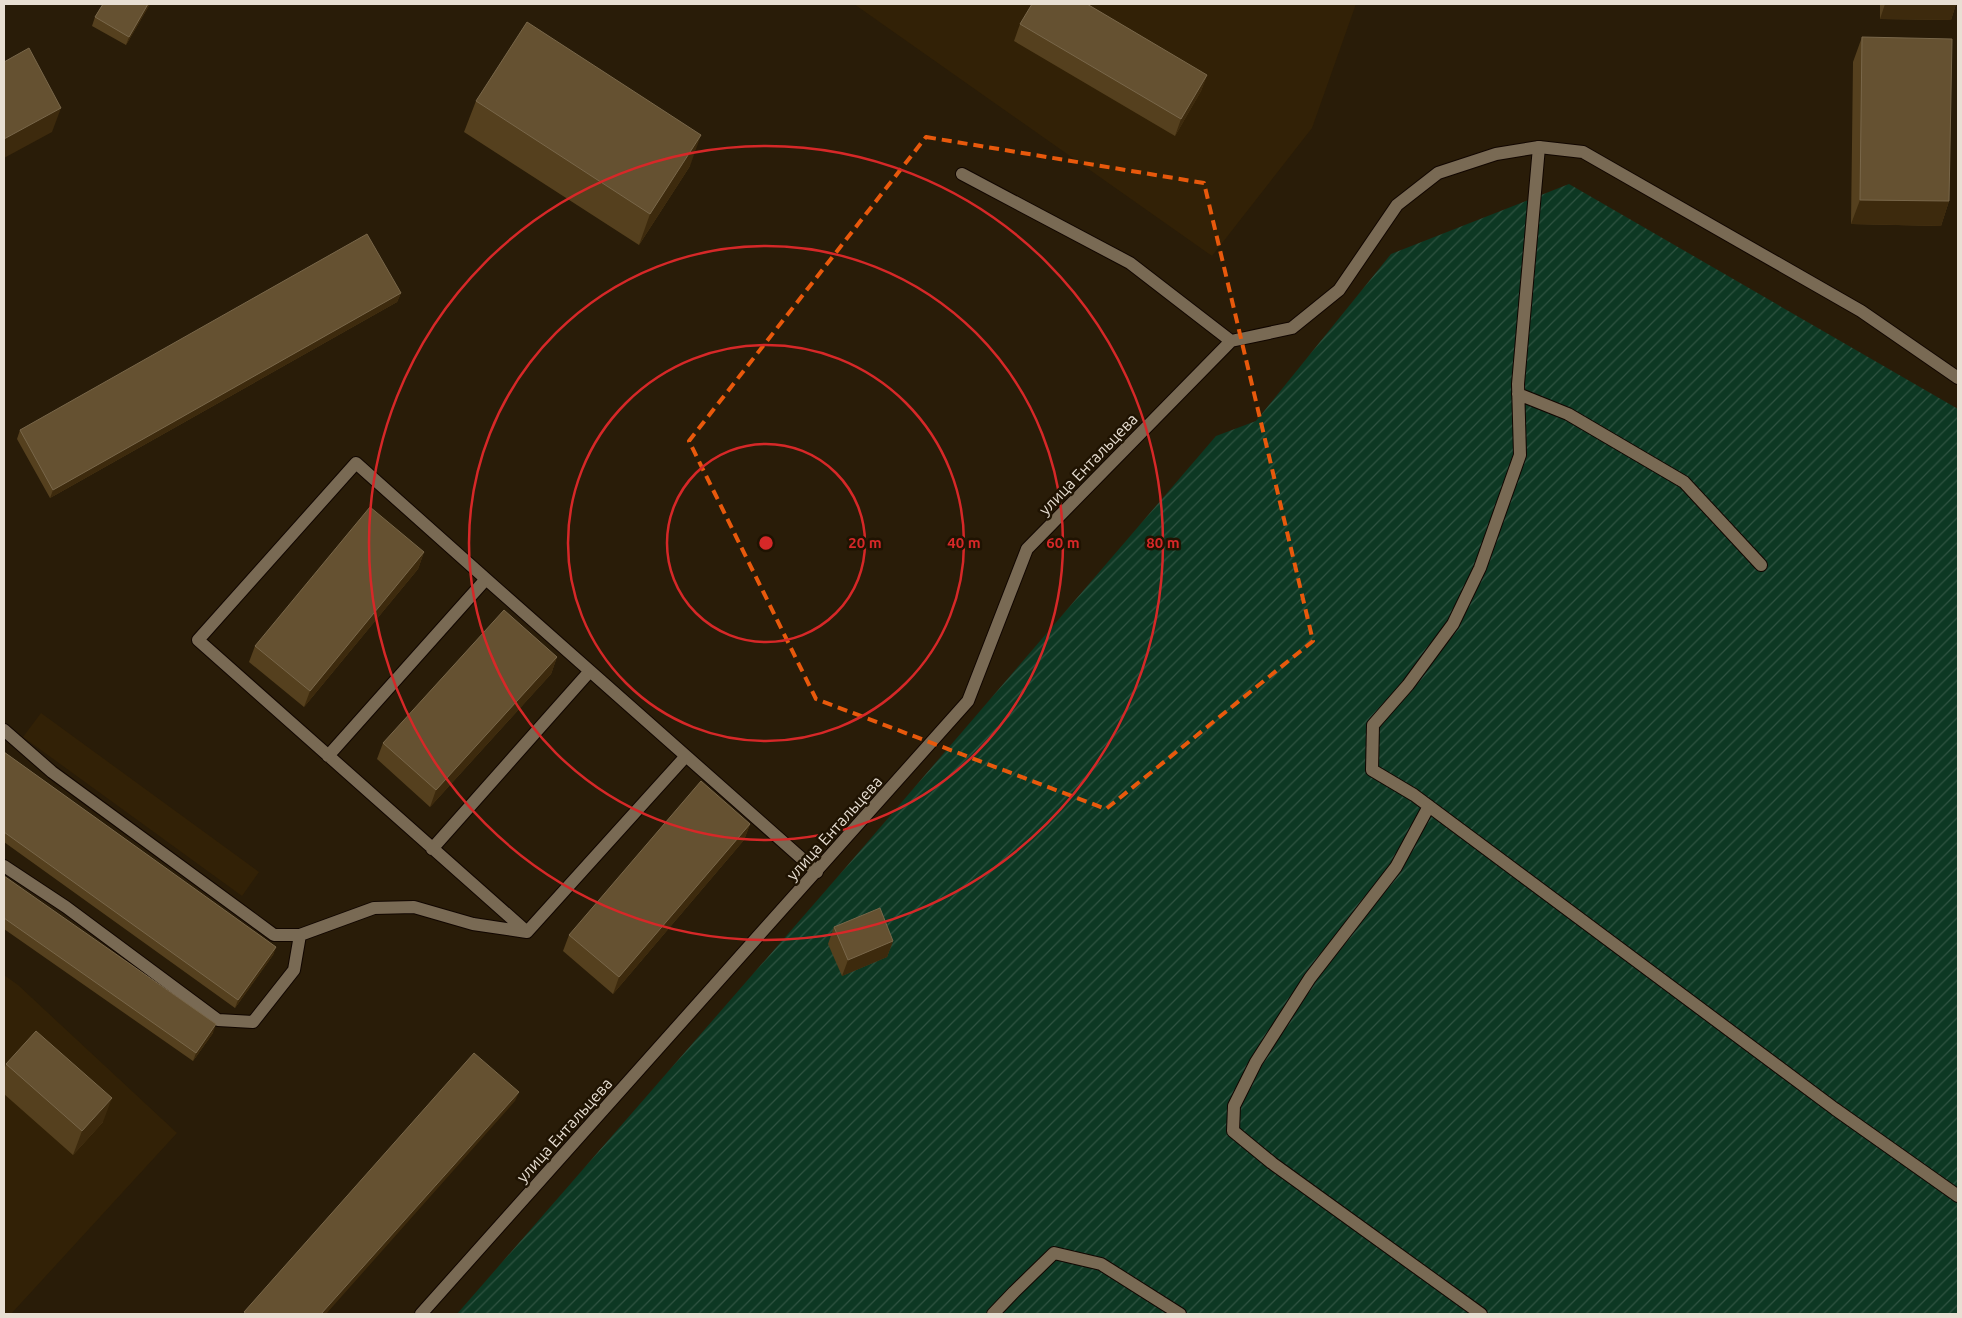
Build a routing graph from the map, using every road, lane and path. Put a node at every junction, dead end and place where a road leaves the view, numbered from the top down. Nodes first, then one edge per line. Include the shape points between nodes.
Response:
1 (1539, 147) junction
2 (962, 174) dead end
3 (1231, 341) junction
4 (1958, 378) edge
5 (1518, 394) junction
6 (1761, 565) dead end
7 (486, 579) junction
8 (590, 671) junction
9 (4, 730) edge
10 (328, 756) junction
11 (686, 756) junction
12 (1430, 806) junction
13 (432, 848) junction
14 (4, 866) edge
15 (817, 872) junction
16 (527, 932) junction
17 (300, 934) junction
18 (1958, 1196) edge
19 (420, 1314) edge
20 (993, 1314) edge
21 (1180, 1314) edge
22 (1480, 1314) edge

1 - 3 street via 1496,154 1438,173 1397,205 1339,290 1292,328
1 - 4 street via 1583,152 1861,311
1 - 5 street
2 - 3 street via 1130,263
3 - 15 street, улица Ентальцева via 1027,549 968,701
5 - 6 street via 1568,414 1684,482
5 - 12 street via 1520,454 1480,568 1453,624 1408,685 1373,725 1372,770
7 - 8 street
7 - 10 street
7 - 10 street via 356,463 198,640
8 - 11 street
8 - 13 street
9 - 17 street via 52,772 274,935
10 - 13 street
11 - 15 street
11 - 16 street
12 - 18 street via 1827,1104
12 - 22 street via 1396,867 1310,978 1256,1062 1234,1106 1233,1131
13 - 16 street
14 - 17 street via 66,907 218,1020 253,1022 294,970
15 - 19 street, улица Ентальцева
16 - 17 street via 473,924 414,907 374,908
20 - 21 street via 1054,1253 1101,1264

